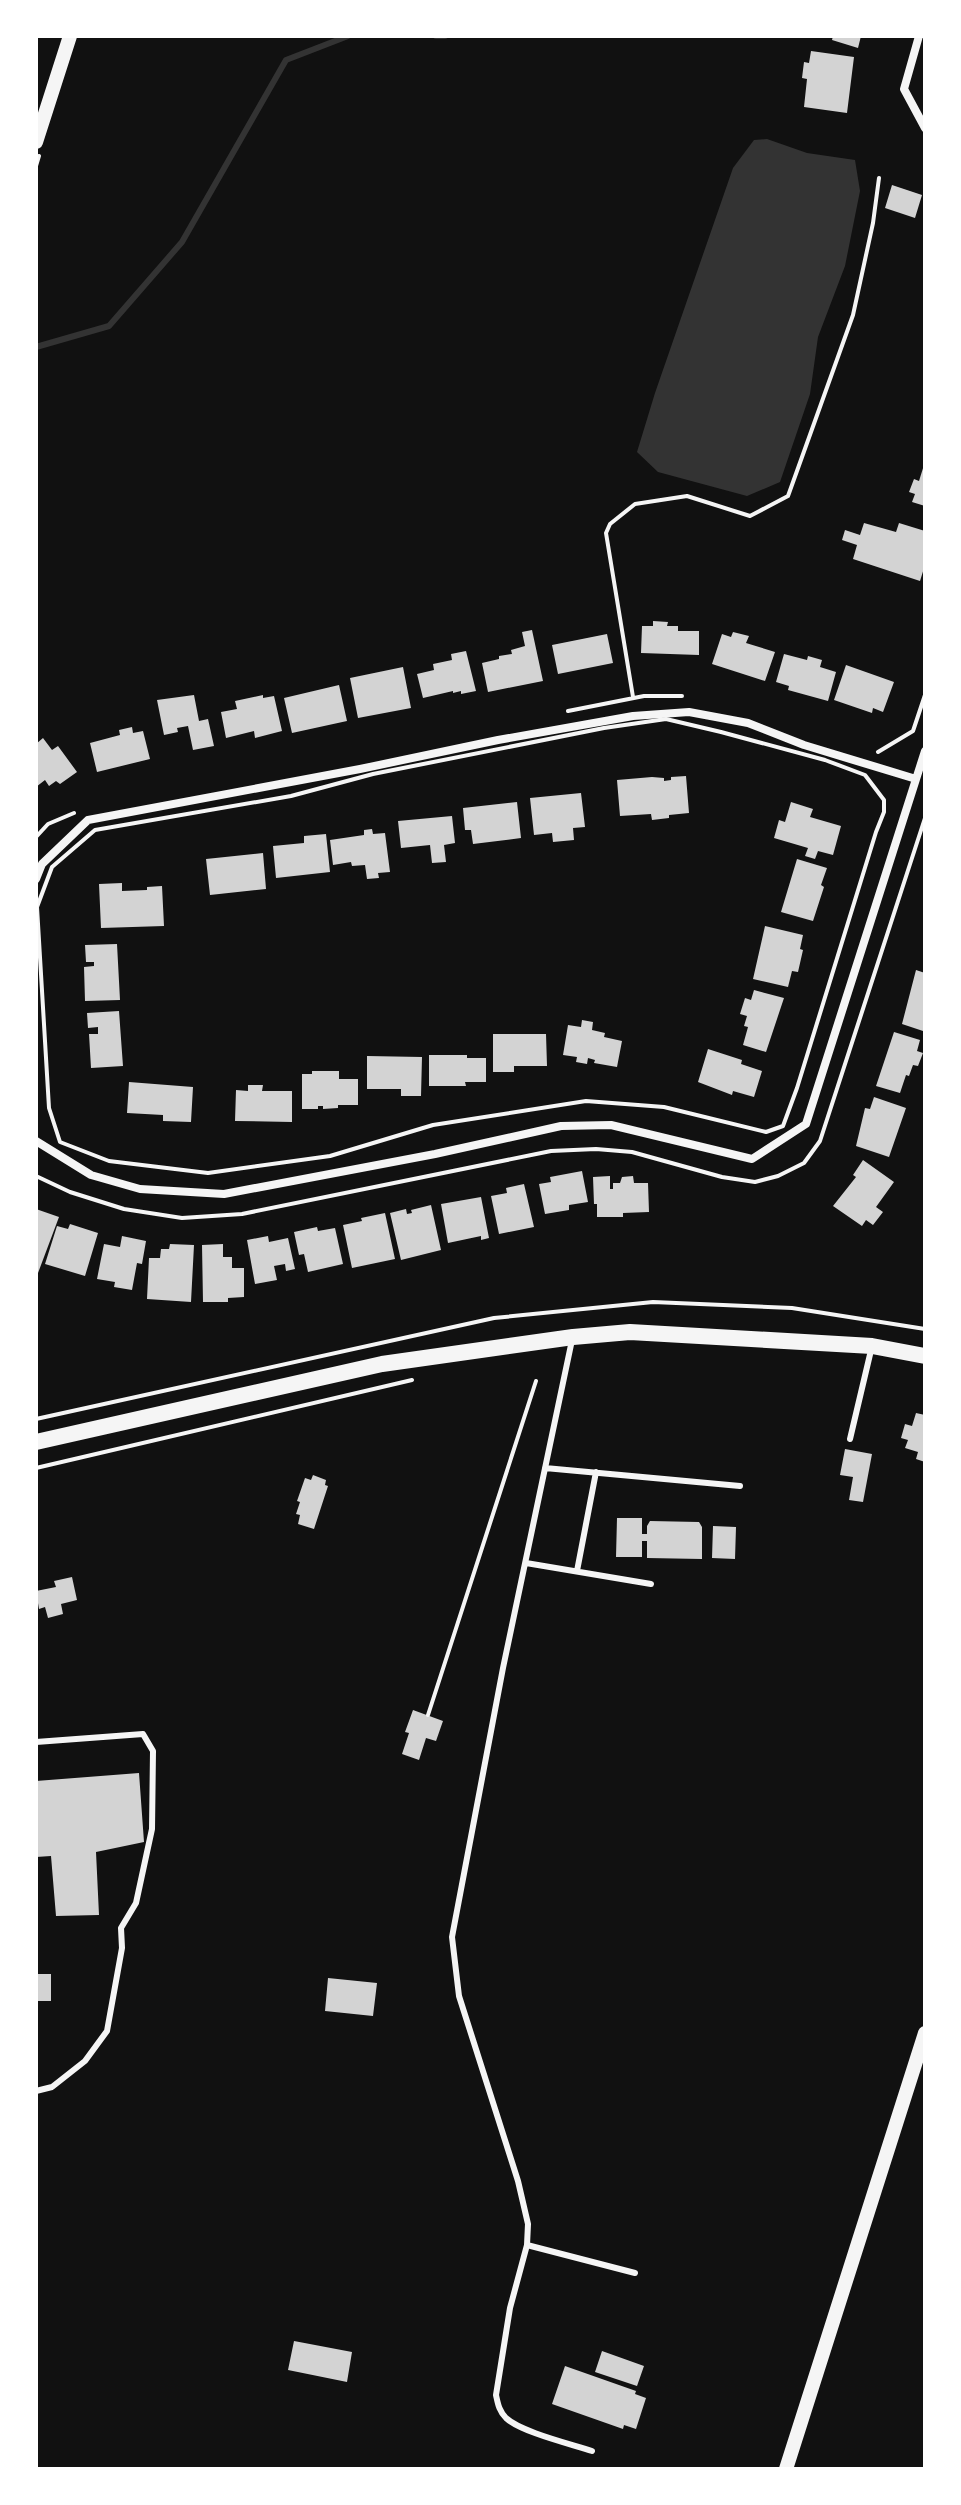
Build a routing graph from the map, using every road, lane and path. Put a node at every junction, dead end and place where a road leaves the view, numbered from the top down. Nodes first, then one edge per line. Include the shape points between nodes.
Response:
1 (70, 36) edge
2 (919, 36) edge
3 (925, 128) edge
4 (36, 142) edge
5 (879, 178) dead end
6 (925, 695) edge
7 (633, 698) dead end
8 (925, 751) edge
9 (879, 752) dead end
10 (916, 779) junction
11 (884, 800) joint
12 (36, 879) edge
13 (36, 1141) edge
14 (573, 1337) junction
15 (872, 1346) junction
16 (925, 1356) edge
17 (416, 1379) dead end
18 (536, 1381) dead end
19 (850, 1439) dead end
20 (36, 1442) edge
21 (36, 1468) edge
22 (545, 1468) junction
23 (596, 1472) junction
24 (740, 1486) dead end
25 (526, 1563) junction
26 (577, 1571) junction
27 (651, 1584) dead end
28 (428, 1715) dead end
29 (36, 1742) edge
30 (925, 2033) edge
31 (36, 2091) edge
32 (527, 2245) junction
33 (635, 2273) dead end
34 (592, 2451) dead end
35 (786, 2469) edge

1 - 4 street
2 - 3 street via 904,89
5 - 7 path via 853,315 788,496 750,516 687,496 635,504 610,524 606,533
6 - 9 path via 913,731
8 - 10 street
10 - 12 street via 748,723 689,712 633,716 88,820 42,864
10 - 13 street via 806,1124 752,1159 611,1125 561,1126 224,1194 140,1189 91,1175
11 - 11 path via 865,775 825,760 666,719 373,774 291,796 95,830 52,867 37,907 49,1108 60,1142 109,1161 208,1173 330,1156 433,1125 586,1101 664,1107 766,1132 783,1126
14 - 15 main road via 630,1332
14 - 20 main road via 382,1364
14 - 22 lane
15 - 16 main road
15 - 19 lane
17 - 21 path
18 - 28 path
22 - 23 lane
22 - 25 lane
23 - 24 lane
23 - 26 lane
25 - 26 lane
25 - 32 lane via 452,1937 459,1996 518,2181
26 - 27 lane
29 - 31 lane via 143,1734 153,1751 150,1842 136,1903 121,1928 107,2031 85,2061 52,2087
30 - 35 street
32 - 33 lane
32 - 34 lane via 510,2308 496,2395 499,2409 508,2421

